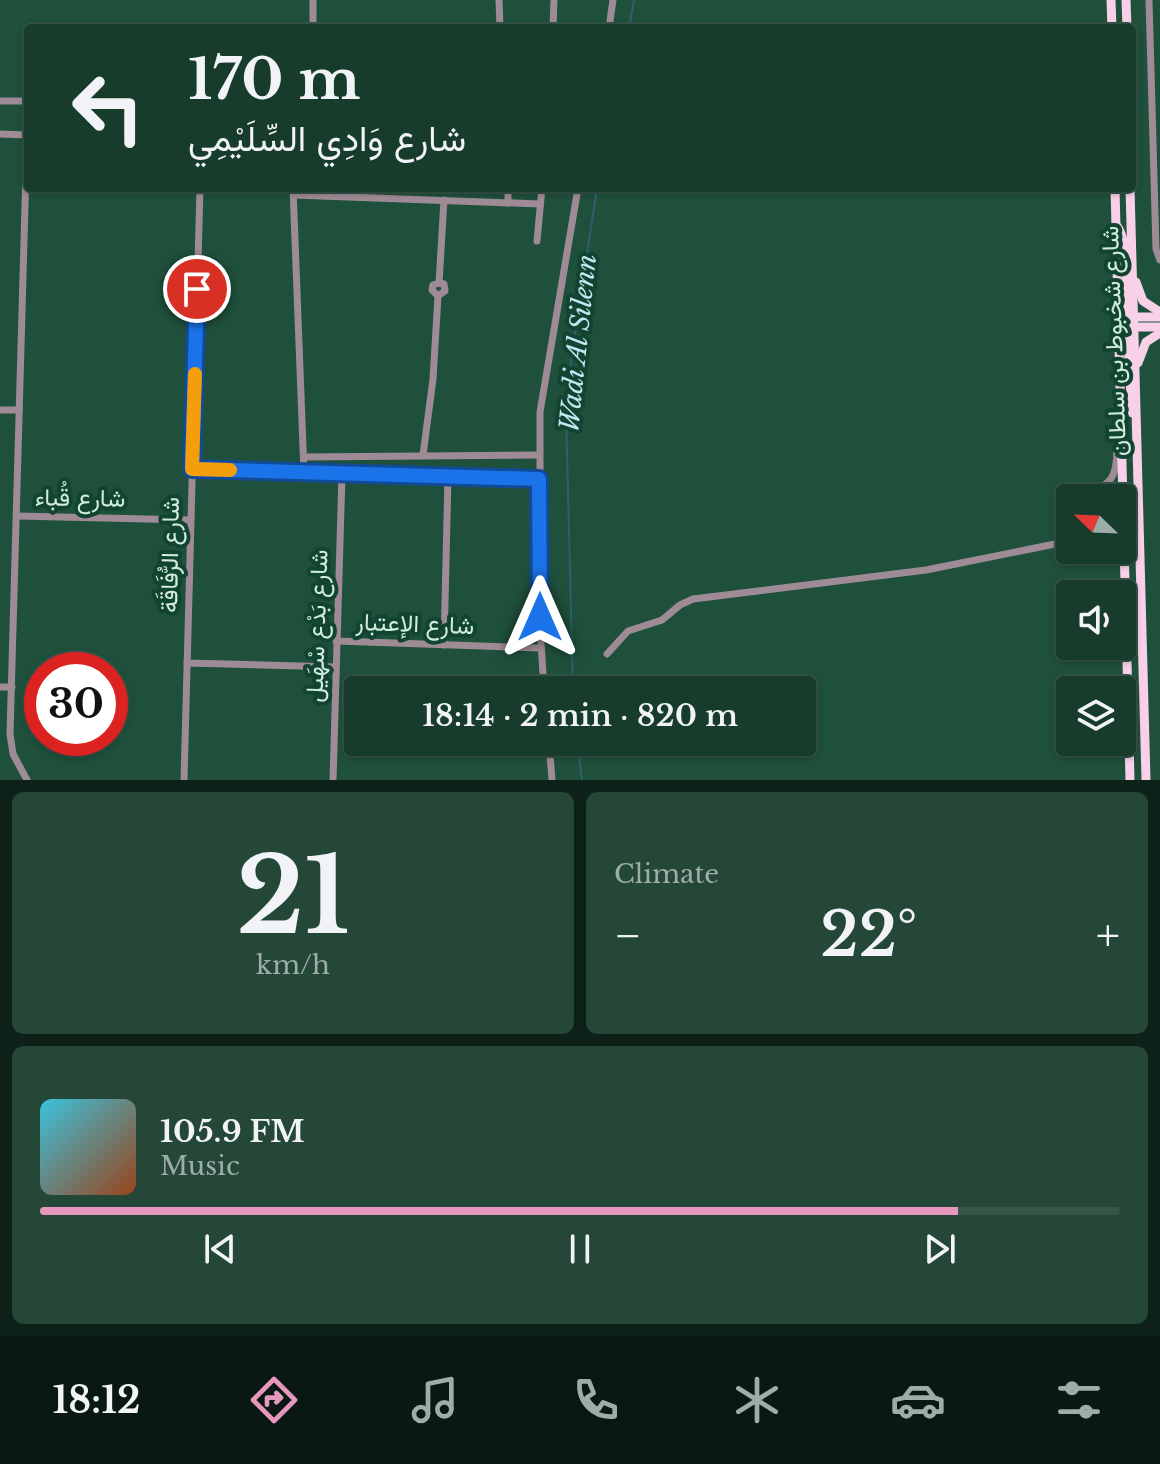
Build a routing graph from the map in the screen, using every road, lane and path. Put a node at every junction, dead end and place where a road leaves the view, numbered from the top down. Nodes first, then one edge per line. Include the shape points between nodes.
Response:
1 (313, 0) edge
2 (499, 0) edge
3 (554, 0) edge
4 (613, 0) edge
5 (1111, 0) edge
6 (1126, 0) edge
7 (1149, 0) edge
8 (313, 24) edge
9 (500, 24) edge
10 (553, 24) edge
11 (610, 24) edge
12 (1112, 24) edge
13 (1127, 24) edge
14 (1156, 68) edge
15 (0, 101) edge
16 (24, 101) edge
17 (0, 134) edge
18 (24, 135) edge
19 (25, 192) edge
20 (200, 192) edge
21 (294, 192) edge
22 (316, 192) edge
23 (508, 192) edge
24 (542, 192) edge
25 (577, 192) edge
26 (1115, 192) edge
27 (1130, 192) edge
28 (444, 200) junction
29 (508, 203) junction
30 (540, 204) junction
31 (537, 241) dead end
32 (1160, 260) edge
33 (1133, 270) junction
34 (1126, 322) junction
35 (1159, 323) edge
36 (1136, 370) junction
37 (0, 410) edge
38 (19, 410) junction
39 (1121, 420) junction
40 (1136, 422) junction
41 (423, 455) junction
42 (539, 455) junction
43 (304, 457) junction
44 (192, 469) junction
45 (304, 473) junction
46 (342, 474) junction
47 (448, 477) junction
48 (539, 479) junction
49 (1106, 484) edge
50 (1123, 484) edge
51 (17, 516) junction
52 (190, 520) junction
53 (1056, 544) edge
54 (1125, 564) edge
55 (336, 641) junction
56 (444, 645) junction
57 (540, 648) junction
58 (607, 654) dead end
59 (187, 663) junction
60 (336, 667) junction
61 (543, 676) edge
62 (0, 687) edge
63 (12, 687) junction
64 (550, 756) edge
65 (27, 780) edge
66 (184, 780) edge
67 (333, 780) edge
68 (552, 780) edge
69 (1130, 780) edge
70 (1146, 780) edge

1 - 8 street
2 - 9 street
3 - 10 street
4 - 11 street
5 - 12 main road
6 - 13 main road
7 - 14 street
14 - 32 street
15 - 16 street
17 - 18 street
19 - 38 street
20 - 44 street, شارع الرُّفَاقَة
21 - 22 street
21 - 43 street
22 - 28 street
23 - 29 street
24 - 30 street
25 - 42 street via 541,401
26 - 34 main road, شارع شخبوط بن سلطان
27 - 33 main road, شارع شخبوط بن سلطان
28 - 29 street
28 - 41 street via 439,283 445,291 438,296
29 - 30 street
30 - 31 street
33 - 34 main road, شارع شخبوط بن سلطان
33 - 35 main road via 1143,301
34 - 35 main road
34 - 36 main road, شارع شخبوط بن سلطان
34 - 39 main road, شارع شخبوط بن سلطان
34 - 40 main road via 1130,403
35 - 36 main road
36 - 40 main road, شارع شخبوط بن سلطان
37 - 38 street
38 - 51 street
39 - 49 street via 1116,472
39 - 50 main road, شارع شخبوط بن سلطان
40 - 70 main road, شارع شخبوط بن سلطان
41 - 42 street
41 - 43 street
42 - 48 street
43 - 45 street
44 - 45 street
44 - 52 street, شارع الرُّفَاقَة
45 - 46 street
46 - 47 street
46 - 55 street, شارع بَدْع سْهَيل
47 - 48 street
47 - 56 street
48 - 57 street
51 - 52 street, شارع قُباء
51 - 63 street
52 - 59 street, شارع الرُّفَاقَة
53 - 58 street via 926,570 693,599 662,620 628,631
54 - 69 main road, شارع شخبوط بن سلطان
55 - 56 street, شارع الإعتبار
55 - 60 street, شارع بَدْع سْهَيل
56 - 57 street, شارع الإعتبار
57 - 61 street
59 - 60 street
59 - 66 street, شارع الرُّفَاقَة
60 - 67 street, شارع بَدْع سْهَيل
62 - 63 street
63 - 65 street via 11,744
64 - 68 street

